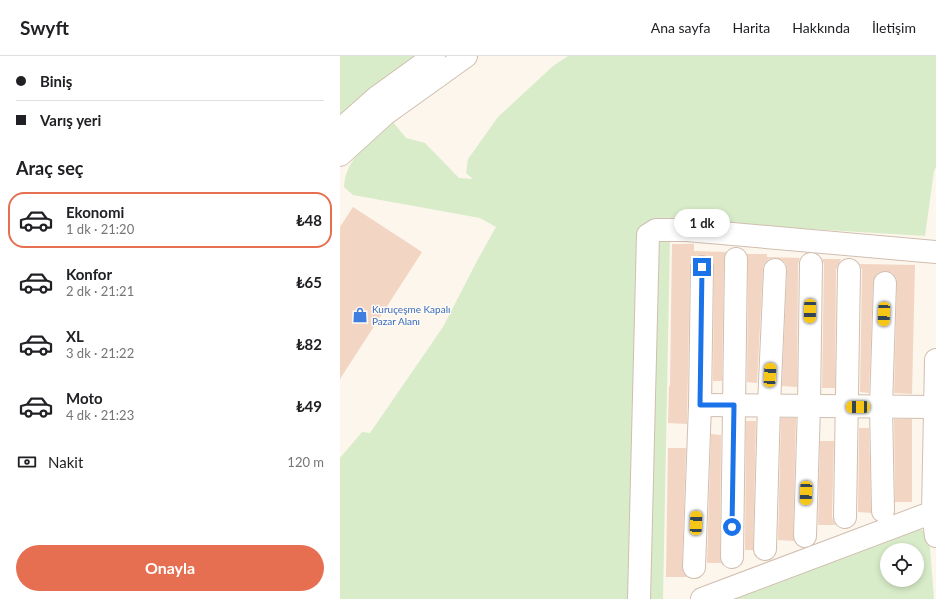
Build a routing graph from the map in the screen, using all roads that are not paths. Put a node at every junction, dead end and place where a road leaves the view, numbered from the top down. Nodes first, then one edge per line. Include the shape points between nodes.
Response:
1 (434, 56) edge
2 (466, 56) edge
3 (340, 130) edge
4 (340, 155) edge
5 (936, 252) edge
6 (736, 259) dead end
7 (811, 264) dead end
8 (702, 267) dead end
9 (775, 270) dead end
10 (848, 270) dead end
11 (885, 283) dead end
12 (936, 360) edge
13 (700, 405) junction
14 (734, 405) junction
15 (769, 405) junction
16 (809, 406) junction
17 (882, 406) junction
18 (846, 407) junction
19 (935, 407) edge
20 (883, 511) dead end
21 (934, 512) edge
22 (845, 517) dead end
23 (804, 536) dead end
24 (936, 536) edge
25 (765, 549) dead end
26 (732, 557) dead end
27 (694, 567) dead end
28 (639, 599) edge
29 (702, 599) edge

1 - 3 street via 376,98
2 - 4 street via 385,114
5 - 28 street via 687,230 656,230 648,235
6 - 14 street
7 - 16 street
8 - 13 street
9 - 15 street
10 - 18 street
11 - 17 street
12 - 19 street
13 - 14 street
13 - 27 street
14 - 15 street
14 - 26 street
15 - 16 street
15 - 25 street
16 - 18 street
16 - 23 street
17 - 18 street
17 - 19 street
17 - 20 street
18 - 22 street
19 - 21 street
21 - 24 street
21 - 29 street

